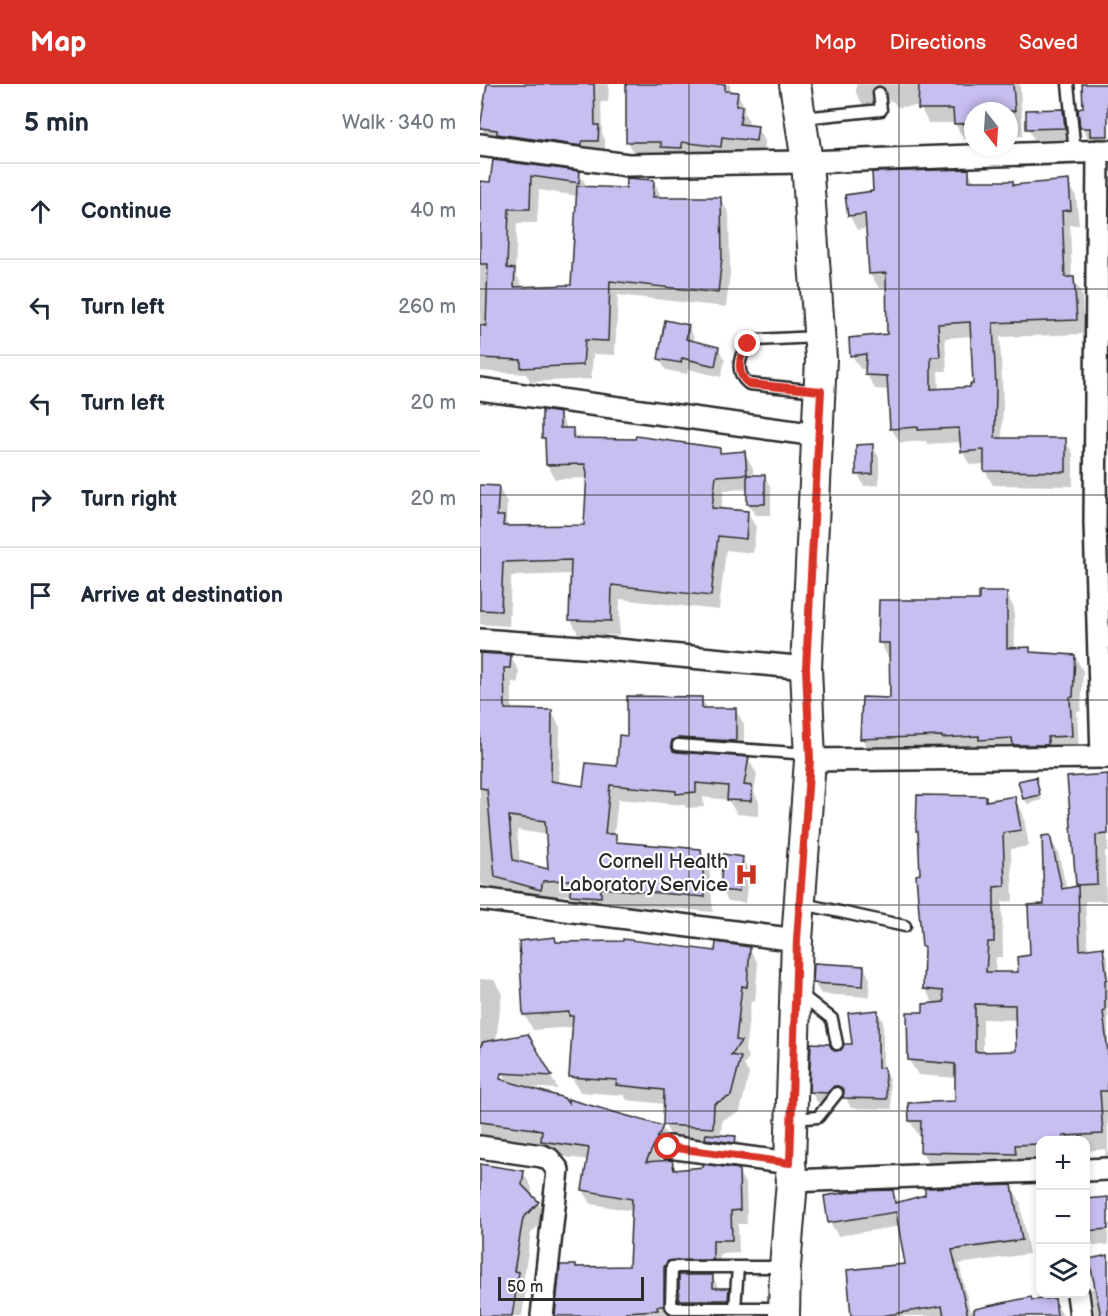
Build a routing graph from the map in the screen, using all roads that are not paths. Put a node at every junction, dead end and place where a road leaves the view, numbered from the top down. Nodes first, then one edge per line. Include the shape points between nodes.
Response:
1 (795, 84) edge
2 (1068, 84) edge
3 (879, 93) dead end
4 (799, 118) junction
5 (480, 145) edge
6 (1103, 151) edge
7 (1075, 152) junction
8 (807, 162) junction
9 (820, 337) junction
10 (480, 389) edge
11 (821, 391) junction
12 (817, 435) junction
13 (1102, 523) edge
14 (480, 640) edge
15 (806, 668) junction
16 (678, 745) dead end
17 (810, 757) junction
18 (1105, 757) edge
19 (480, 899) edge
20 (800, 903) junction
21 (905, 926) dead end
22 (797, 940) junction
23 (795, 990) junction
24 (837, 1044) dead end
25 (837, 1093) dead end
26 (791, 1119) junction
27 (480, 1147) edge
28 (668, 1147) dead end
29 (1108, 1169) edge
30 (1090, 1170) edge
31 (1036, 1171) edge
32 (791, 1172) junction
33 (738, 1267) junction
34 (785, 1267) junction
35 (1079, 1298) edge
36 (735, 1308) junction
37 (784, 1312) edge
38 (542, 1316) edge
39 (1081, 1316) edge

1 - 4 main road
2 - 7 lane
3 - 4 lane via 881,110
4 - 8 main road
5 - 8 street via 628,165
6 - 7 street
6 - 13 street
7 - 8 street
8 - 9 main road
9 - 11 main road
9 - 11 lane via 756,340 743,350 739,372 749,384
10 - 12 street
11 - 12 main road
12 - 15 main road
13 - 18 street
14 - 15 street
15 - 17 main road
16 - 17 lane
17 - 18 street
17 - 20 main road
19 - 22 street
20 - 21 lane
20 - 22 main road
22 - 23 main road
23 - 24 lane via 832,1019
23 - 26 main road
25 - 26 lane via 818,1117
26 - 32 main road
27 - 38 street via 542,1156 558,1170
28 - 32 street
29 - 30 street
31 - 32 street
32 - 34 main road
33 - 34 lane
33 - 36 lane
33 - 36 lane via 671,1268 672,1308
34 - 37 main road
35 - 39 street
36 - 37 lane

